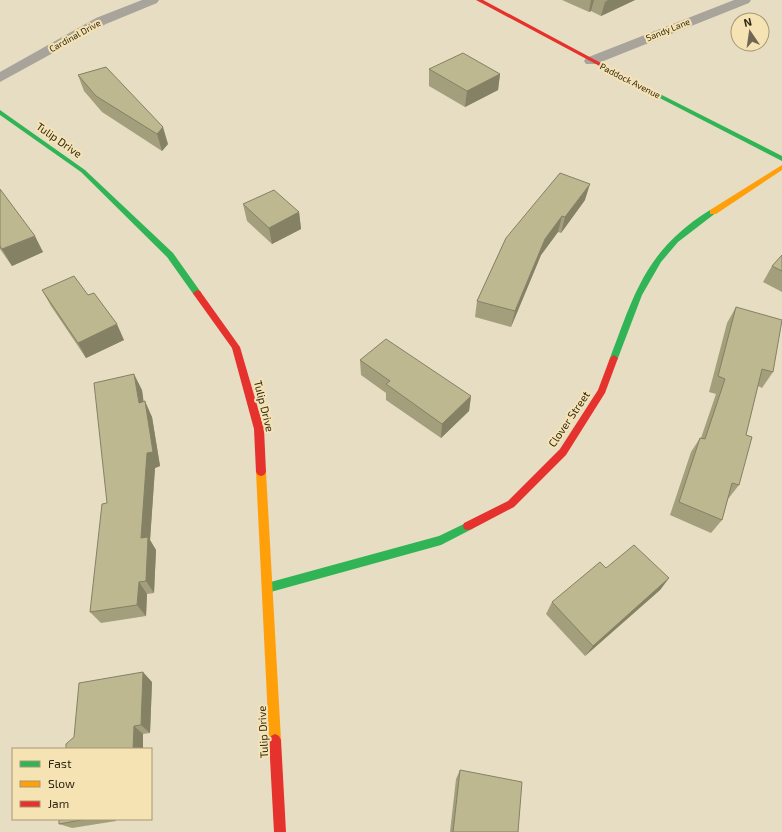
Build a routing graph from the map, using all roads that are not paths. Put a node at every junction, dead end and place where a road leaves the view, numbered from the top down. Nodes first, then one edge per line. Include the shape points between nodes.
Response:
1 (153, 0) edge
2 (478, 0) edge
3 (745, 0) edge
4 (591, 61) junction
5 (0, 78) edge
6 (0, 112) edge
7 (782, 160) edge
8 (782, 167) edge
9 (268, 588) junction
10 (280, 832) edge

1 - 5 street, Cardinal Drive via 101,21
2 - 4 street, Paddock Avenue
3 - 4 street, Sandy Lane
4 - 7 street, Paddock Avenue
6 - 9 street, Tulip Drive via 83,171 170,255 236,347 259,429
8 - 9 street, Clover Street via 695,223 658,259 636,299 602,391 563,452 511,504 441,540
9 - 10 street, Tulip Drive

